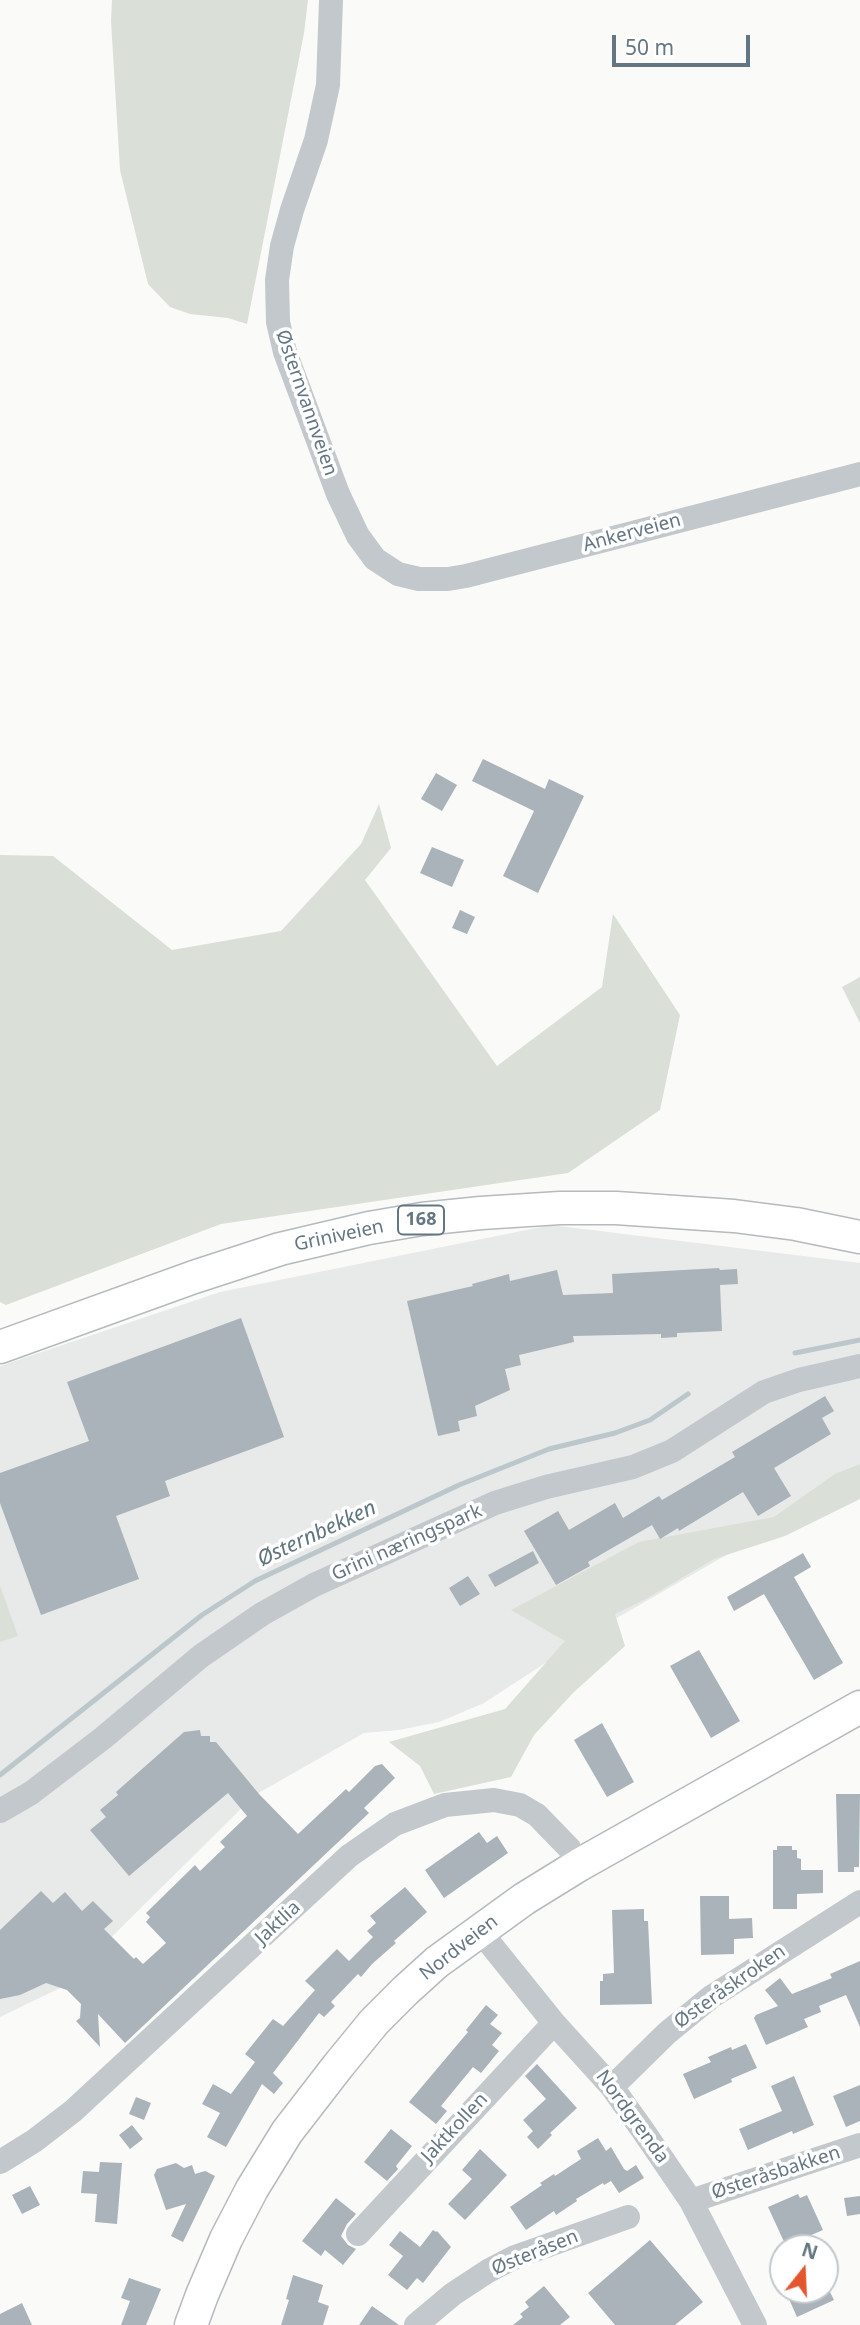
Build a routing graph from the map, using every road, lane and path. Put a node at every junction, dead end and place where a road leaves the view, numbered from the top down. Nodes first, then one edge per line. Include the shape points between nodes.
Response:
1 (331, 0) edge
2 (860, 474) edge
3 (404, 576) joint
4 (860, 1237) edge
5 (0, 1348) edge
6 (860, 1366) edge
7 (860, 1707) edge
8 (0, 1811) edge
9 (579, 1864) junction
10 (860, 1902) edge
11 (479, 1930) junction
12 (554, 2023) junction
13 (612, 2087) junction
14 (860, 2145) edge
15 (0, 2162) edge
16 (691, 2201) junction
17 (628, 2217) dead end
18 (358, 2234) dead end
19 (191, 2325) edge
20 (416, 2325) edge
21 (755, 2325) edge

1 - 3 street, Østernvannveien via 328,85 317,140 282,246 278,322 289,364 351,523 375,559
2 - 3 street, Ankerveien via 466,576 430,580
4 - 5 main road, Griniveien / 168 via 734,1216 630,1209 559,1208 422,1219 280,1249
6 - 8 street, Grini næringspark via 764,1392 672,1451 633,1467 495,1503 314,1585 201,1656 42,1786
7 - 9 main road, Nordveien
9 - 11 main road, Nordveien
9 - 15 street, Jaktlia via 537,1815 520,1805 494,1800 446,1805 395,1824 349,1856 74,2111
10 - 13 street, Østeråskroken via 711,1997 667,2032
11 - 12 street, Nordgrenda
11 - 19 main road, Nordveien via 437,1962 374,2022 302,2112 231,2229
12 - 13 street, Nordgrenda
12 - 18 street, Jaktkollen
13 - 16 street, Nordgrenda
14 - 16 street, Østeråsbakken
16 - 21 street, Nordgrenda
17 - 20 street, Østeråsen via 515,2257 453,2294

